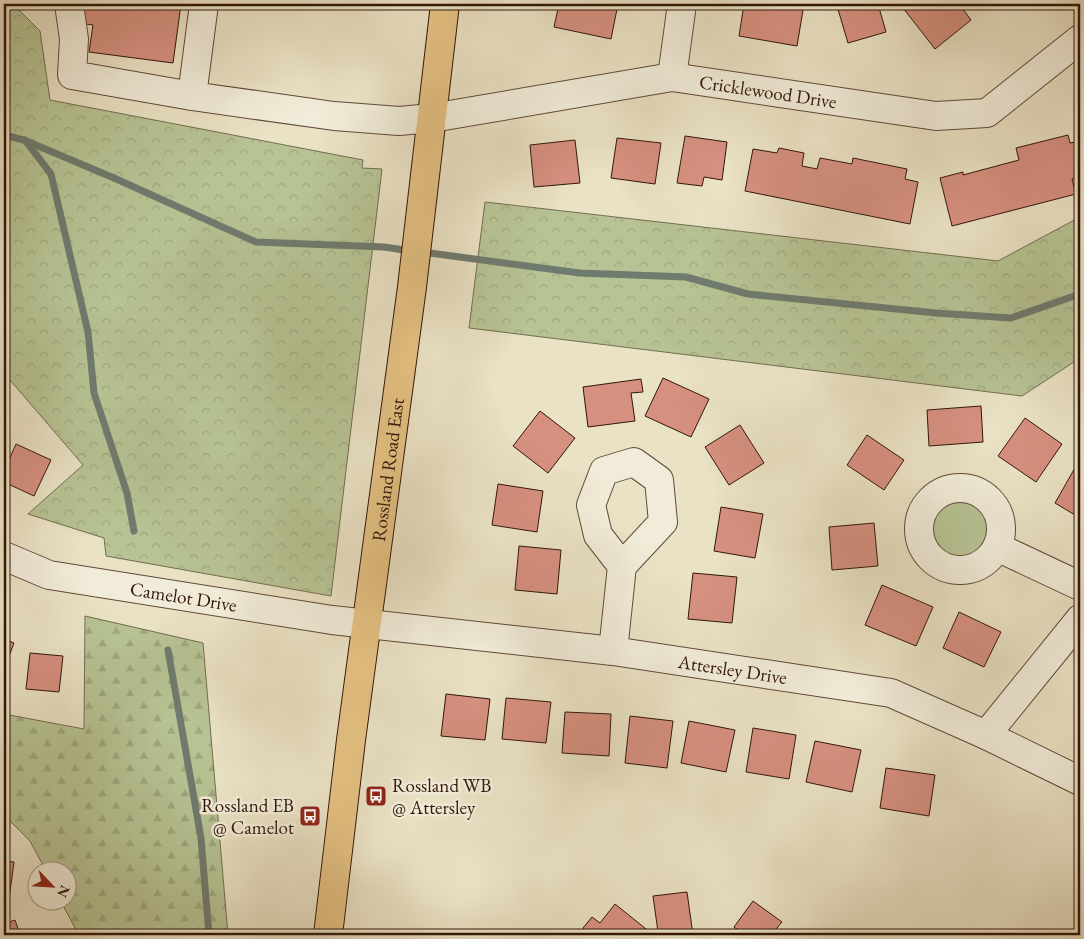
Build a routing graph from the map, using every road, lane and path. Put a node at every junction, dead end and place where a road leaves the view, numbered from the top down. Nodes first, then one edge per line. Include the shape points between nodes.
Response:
1 (69, 4) edge
2 (204, 4) edge
3 (445, 4) edge
4 (682, 4) edge
5 (1080, 40) edge
6 (672, 77) junction
7 (192, 96) junction
8 (432, 118) junction
9 (997, 547) dead end
10 (4, 556) edge
11 (622, 566) dead end
12 (1080, 586) edge
13 (1080, 619) edge
14 (367, 624) junction
15 (612, 651) junction
16 (986, 736) junction
17 (1080, 781) edge
18 (328, 935) edge

1 - 7 street, Cricklewood Drive via 74,39 72,75
2 - 7 street
3 - 8 main road, Rossland Road East
4 - 6 street
5 - 6 street, Cricklewood Drive via 987,113 936,116
6 - 8 street, Cricklewood Drive
7 - 8 street, Cricklewood Drive via 334,116 399,121
8 - 14 main road, Rossland Road East
9 - 12 street
10 - 14 street, Camelot Drive via 49,575
11 - 15 street
13 - 16 street
14 - 15 street, Attersley Drive
14 - 18 main road, Rossland Road East
15 - 16 street, Attersley Drive via 891,693
16 - 17 street, Attersley Drive

